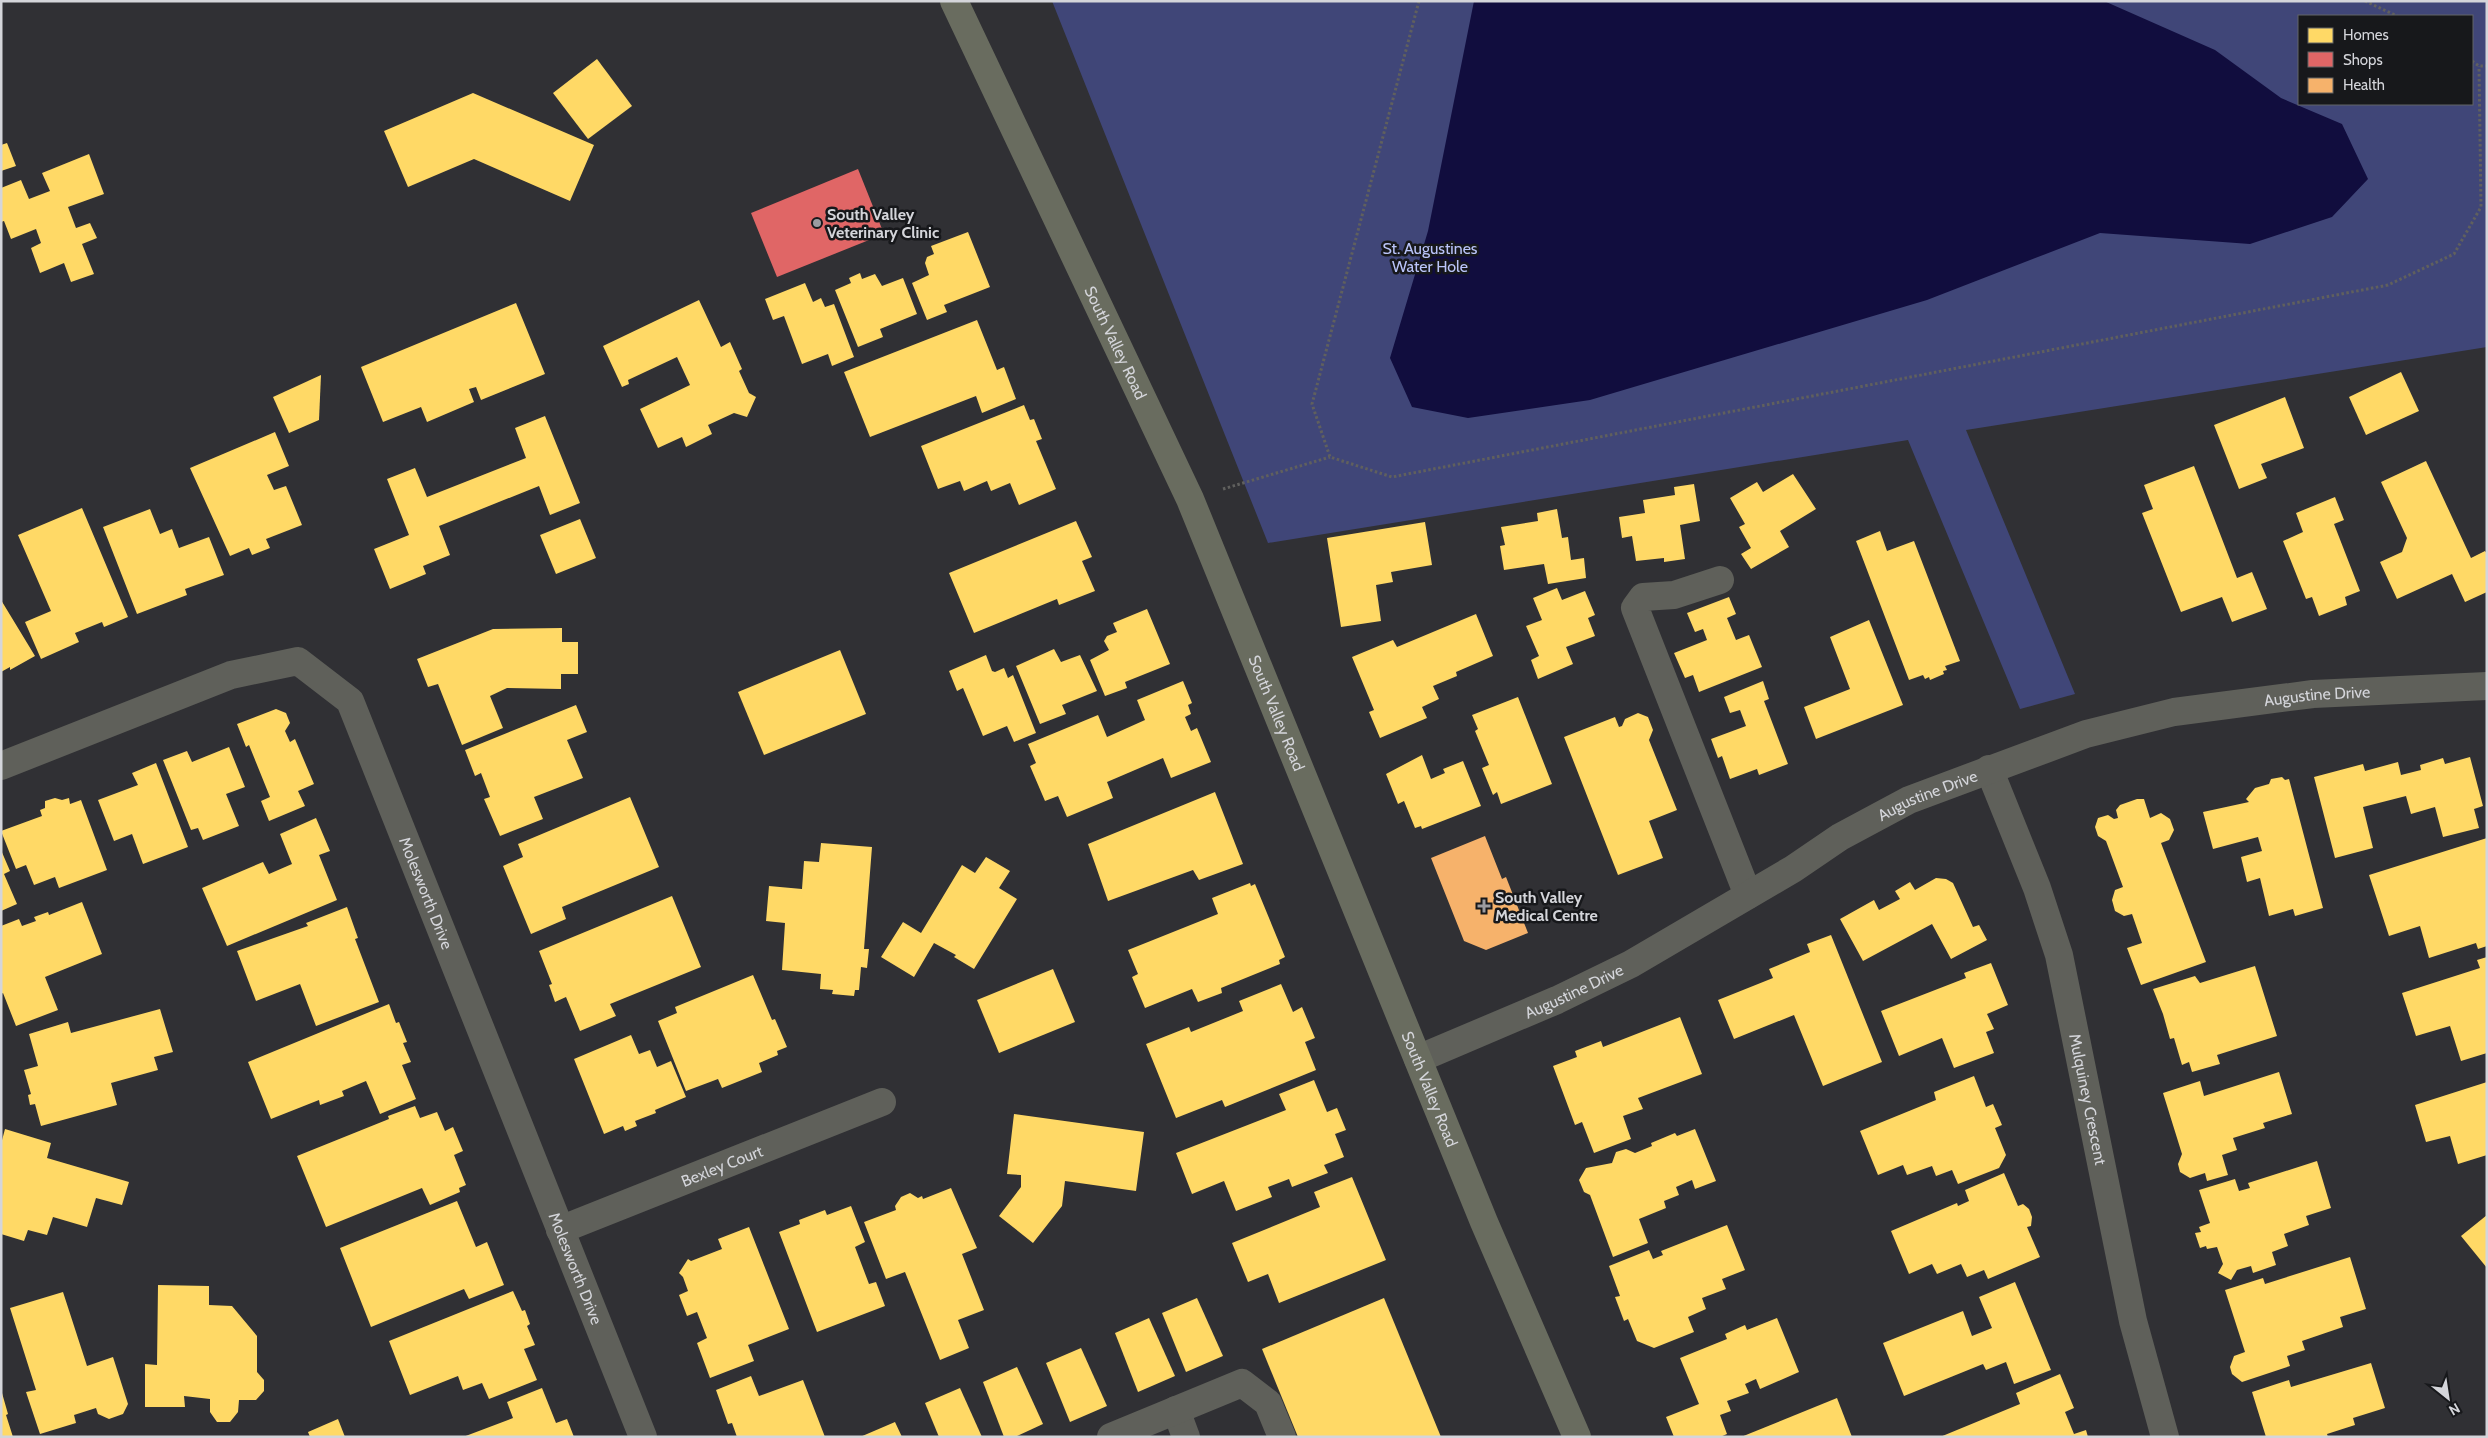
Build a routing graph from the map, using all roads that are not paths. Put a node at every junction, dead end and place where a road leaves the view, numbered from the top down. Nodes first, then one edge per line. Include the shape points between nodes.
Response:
1 (954, 1) edge
2 (1720, 580) dead end
3 (2487, 686) edge
4 (1, 766) edge
5 (1989, 769) junction
6 (1748, 896) junction
7 (1418, 1059) junction
8 (882, 1102) dead end
9 (560, 1230) junction
10 (1176, 1410) junction
11 (643, 1437) edge
12 (1111, 1437) edge
13 (1186, 1437) edge
14 (1282, 1437) edge
15 (1577, 1437) edge
16 (2165, 1437) edge

1 - 7 main road, South Valley Road via 1190,499
2 - 6 street via 1674,596 1643,597 1635,608
3 - 5 street, Augustine Drive via 2313,694 2174,712 2086,734
4 - 9 street, Molesworth Drive via 230,675 298,661 350,701
5 - 6 street, Augustine Drive via 1909,800 1848,832
5 - 16 street, Mulquiney Crescent via 2037,888 2059,955 2133,1321
6 - 7 street, Augustine Drive via 1631,964
7 - 15 main road, South Valley Road
8 - 9 street, Bexley Court
9 - 11 street, Molesworth Drive
10 - 12 street
10 - 13 street
10 - 14 street via 1242,1383 1268,1403

